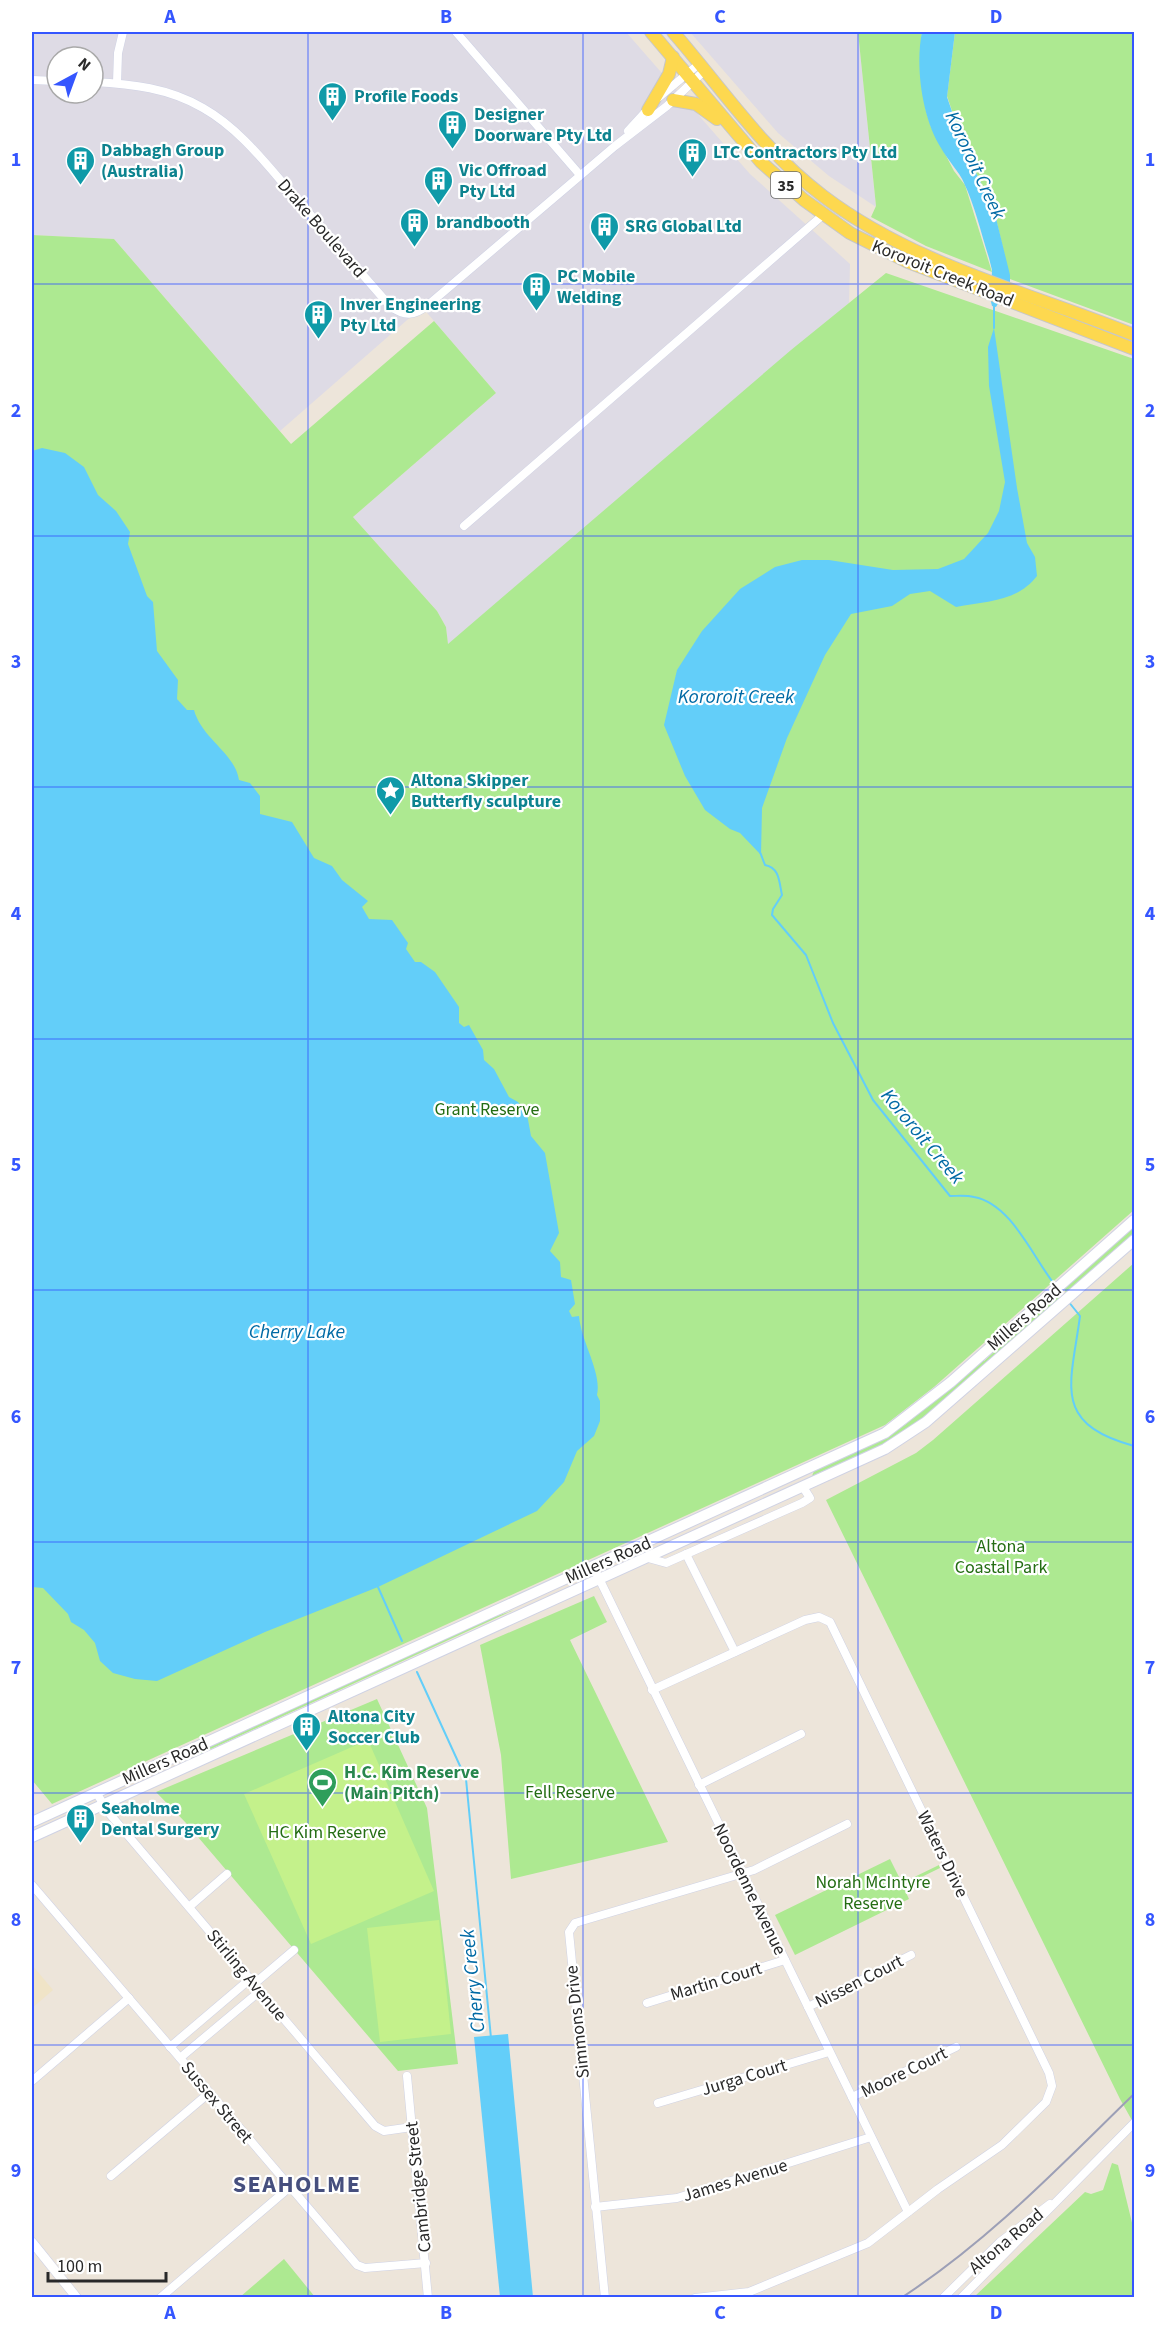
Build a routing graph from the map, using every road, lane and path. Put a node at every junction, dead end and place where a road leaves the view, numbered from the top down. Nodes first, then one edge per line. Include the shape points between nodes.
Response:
1 (123, 32) edge
2 (456, 32) edge
3 (651, 32) edge
4 (673, 32) edge
5 (672, 57) junction
6 (702, 67) junction
7 (690, 79) junction
8 (105, 82) edge
9 (117, 83) junction
10 (673, 100) junction
11 (648, 110) junction
12 (741, 140) junction
13 (615, 146) junction
14 (580, 175) junction
15 (823, 215) junction
16 (965, 277) junction
17 (1134, 335) edge
18 (1134, 349) edge
19 (464, 526) dead end
20 (1134, 1220) edge
21 (1134, 1240) edge
22 (797, 1474) junction
23 (803, 1487) junction
24 (686, 1554) junction
25 (648, 1558) junction
26 (593, 1566) junction
27 (600, 1580) junction
28 (735, 1652) junction
29 (652, 1690) junction
30 (801, 1734) dead end
31 (699, 1785) junction
32 (96, 1792) junction
33 (103, 1805) junction
34 (32, 1822) edge
35 (848, 1824) dead end
36 (32, 1837) edge
37 (742, 1873) junction
38 (227, 1874) dead end
39 (32, 1885) edge
40 (189, 1907) junction
41 (294, 1950) dead end
42 (911, 1955) dead end
43 (785, 1960) junction
44 (255, 1985) junction
45 (129, 1998) junction
46 (647, 2002) dead end
47 (808, 2007) junction
48 (170, 2046) junction
49 (956, 2047) dead end
50 (829, 2052) junction
51 (180, 2058) junction
52 (407, 2076) dead end
53 (32, 2081) edge
54 (209, 2093) junction
55 (852, 2097) junction
56 (658, 2103) dead end
57 (1134, 2123) edge
58 (412, 2127) junction
59 (871, 2137) junction
60 (111, 2176) dead end
61 (290, 2187) junction
62 (1070, 2187) junction
63 (595, 2207) junction
64 (908, 2212) junction
65 (33, 2248) edge
66 (426, 2263) junction
67 (78, 2298) edge
68 (160, 2298) edge
69 (428, 2298) edge
70 (605, 2298) edge
71 (695, 2298) edge
72 (943, 2298) edge
73 (961, 2298) edge

1 - 9 street
2 - 14 street
3 - 5 main road, Kororoit Creek Road / 35
4 - 6 main road, Kororoit Creek Road / 35
5 - 7 main road, Kororoit Creek Road / 35
5 - 11 main road via 669,74
6 - 7 street, Drake Boulevard
6 - 16 main road, Kororoit Creek Road / 35 via 784,162 822,195 884,236
7 - 10 street, Drake Boulevard
7 - 11 street, Drake Boulevard
7 - 12 main road, Kororoit Creek Road / 35
8 - 9 street, Drake Boulevard
9 - 14 street, Drake Boulevard via 184,99 229,126 253,148 390,306 404,315 412,315 428,305
10 - 12 main road via 704,109
10 - 13 street, Drake Boulevard
11 - 13 street, Drake Boulevard
12 - 15 main road, Kororoit Creek Road / 35
13 - 14 street, Drake Boulevard
15 - 16 main road, Kororoit Creek Road / 35 via 874,247
15 - 19 street
16 - 17 main road, Kororoit Creek Road / 35 via 1063,306
16 - 18 main road, Kororoit Creek Road / 35
20 - 22 main road, Millers Road via 919,1409 885,1433
21 - 23 main road, Millers Road via 910,1434
22 - 23 main road
22 - 26 main road, Millers Road
23 - 24 street via 810,1498 802,1503
23 - 25 main road, Millers Road
24 - 25 street via 666,1563
24 - 28 street
25 - 27 main road, Millers Road
26 - 27 street, Noordenne Avenue
26 - 32 main road, Millers Road
27 - 29 street, Noordenne Avenue
27 - 33 main road, Millers Road
28 - 29 street, Waters Drive
28 - 64 street, Waters Drive via 805,1620 819,1617 830,1622 1052,2080 1046,2102 1002,2145
29 - 31 street, Noordenne Avenue
30 - 31 street
31 - 37 street, Noordenne Avenue
32 - 33 street, Stirling Avenue
32 - 34 main road, Millers Road
33 - 36 main road, Millers Road
33 - 40 street, Stirling Avenue
35 - 37 street, Simmons Drive
37 - 43 street, Noordenne Avenue
37 - 63 street, Simmons Drive via 575,1923 569,1932
38 - 40 street
39 - 45 street, Sussex Street
40 - 44 street, Stirling Avenue
41 - 44 street
42 - 47 street, Nissen Court
43 - 46 street, Martin Court
43 - 47 street, Noordenne Avenue
44 - 48 street
44 - 51 street
44 - 58 street, Stirling Avenue via 375,2126 384,2131
45 - 48 street, Sussex Street
45 - 53 street
47 - 50 street, Noordenne Avenue
48 - 51 street, Sussex Street
49 - 55 street, Moore Court
50 - 55 street, Noordenne Avenue
50 - 56 street, Jurga Court
51 - 54 street, Sussex Street
52 - 58 street, Cambridge Street
54 - 60 street
54 - 61 street, Sussex Street
55 - 59 street, Noordenne Avenue
57 - 62 street, Altona Road
58 - 66 street, Cambridge Street
59 - 63 street, James Avenue via 677,2198
59 - 64 street, Noordenne Avenue
61 - 66 street, Sussex Street via 360,2268
61 - 68 street
62 - 72 street, Altona Road via 1000,2242
62 - 73 street, Altona Road
63 - 70 street, Simmons Drive
64 - 71 street via 860,2247 815,2266 748,2292
65 - 67 street
66 - 69 street, Cambridge Street

